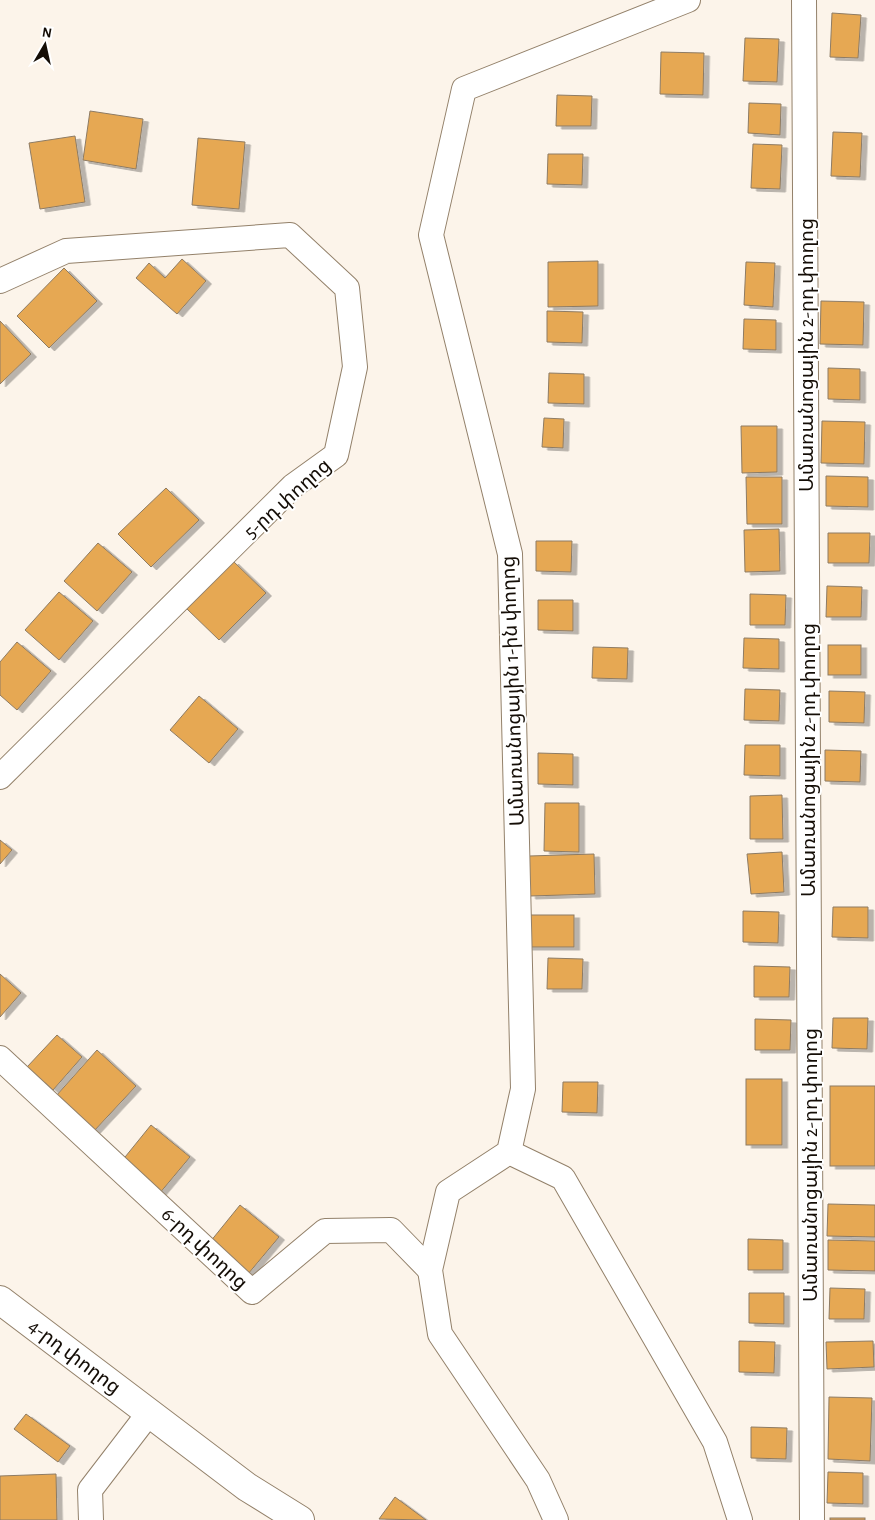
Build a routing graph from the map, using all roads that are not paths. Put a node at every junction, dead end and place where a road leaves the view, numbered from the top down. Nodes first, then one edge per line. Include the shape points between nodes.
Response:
1 (688, 0) edge
2 (804, 0) edge
3 (0, 281) edge
4 (0, 776) edge
5 (0, 1058) edge
6 (509, 1152) junction
7 (430, 1270) junction
8 (0, 1300) edge
9 (149, 1413) junction
10 (91, 1520) edge
11 (300, 1520) edge
12 (556, 1520) edge
13 (740, 1520) edge
14 (812, 1520) edge

1 - 6 street, Ամառանոցային 1-ին փողոց via 464,89 431,235 510,554 523,1089
2 - 14 street, Ամառանոցային 2-րդ փողոց
3 - 4 street, 5-րդ փողոց via 66,251 290,235 347,288 355,367 336,454 293,486
5 - 7 street, 6-րդ փողոց via 252,1292 325,1231 391,1230
6 - 7 street via 448,1192
6 - 13 street via 563,1178 715,1442
7 - 12 street via 440,1334 538,1480
8 - 9 main road, 4-րդ փողոց
9 - 10 street via 90,1490
9 - 11 main road, 4-րդ փողոց via 247,1487

